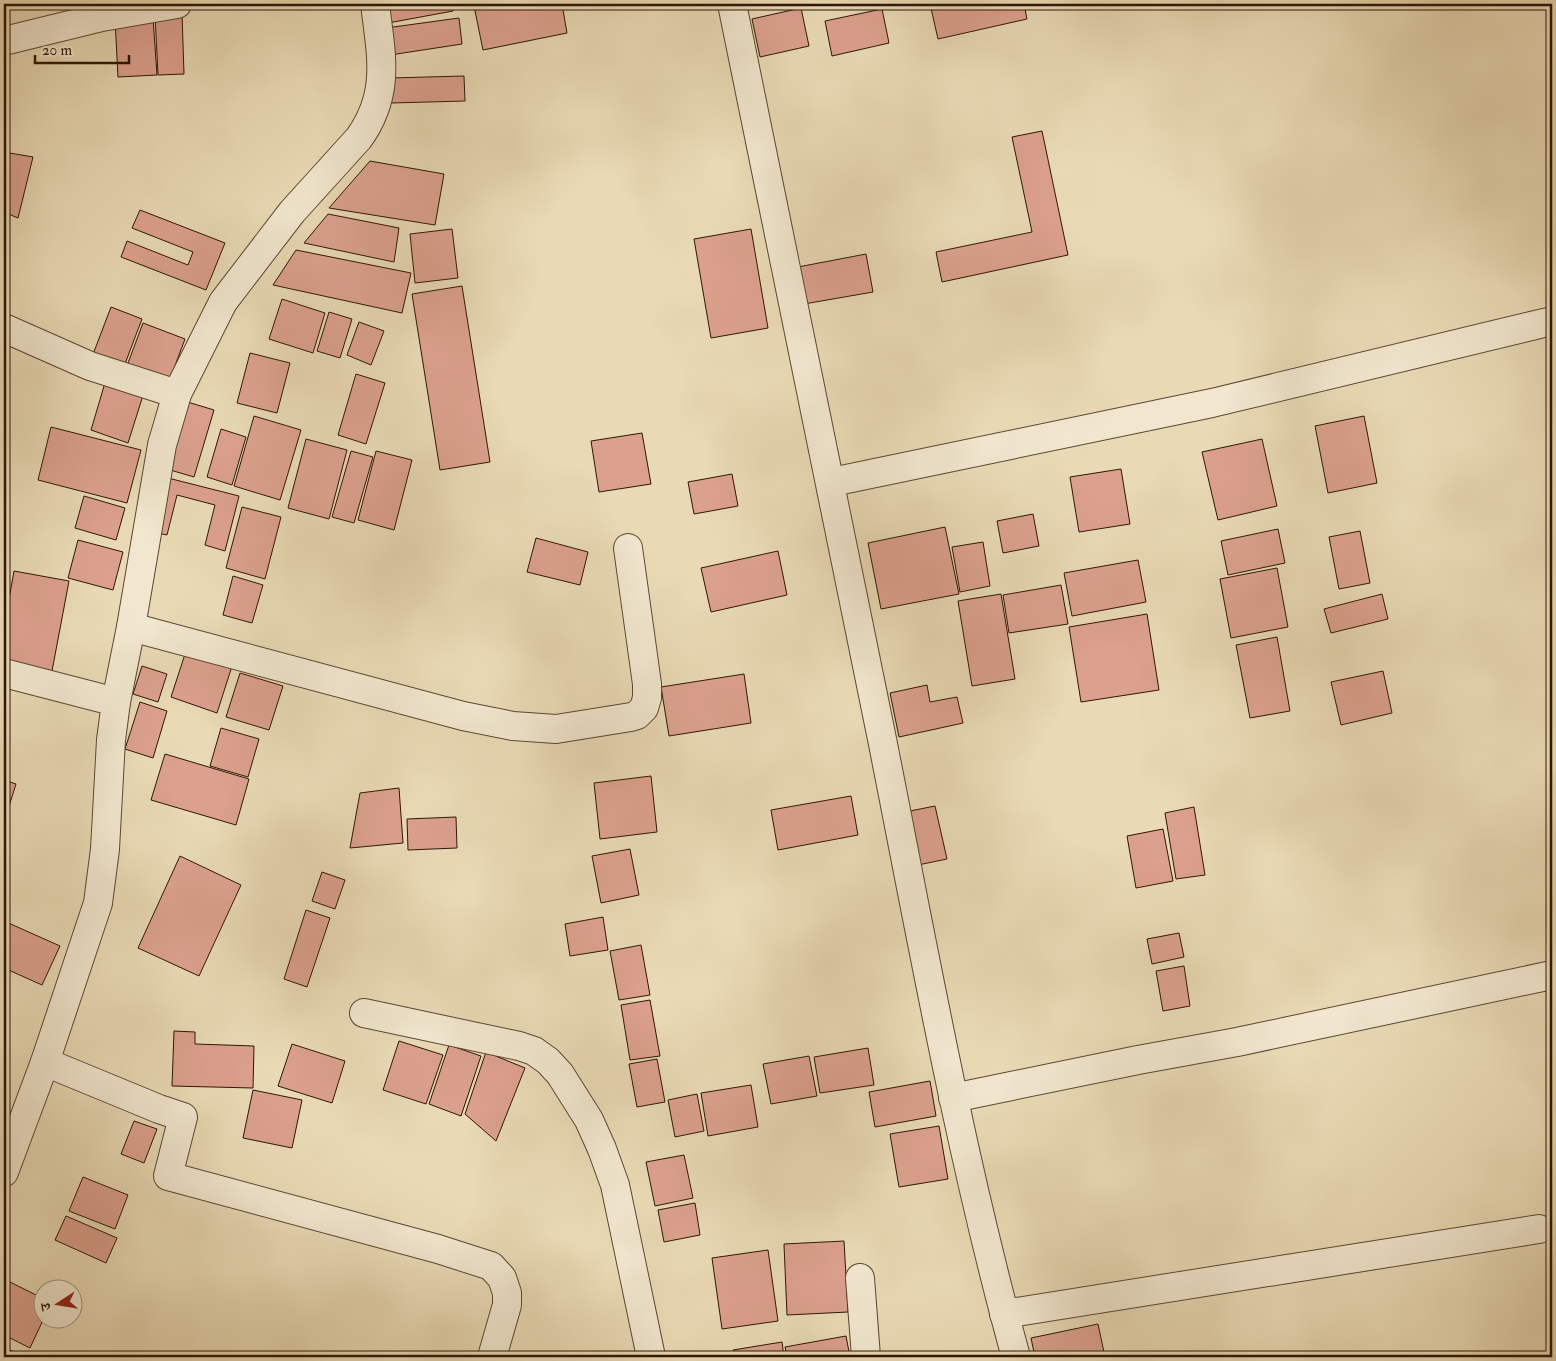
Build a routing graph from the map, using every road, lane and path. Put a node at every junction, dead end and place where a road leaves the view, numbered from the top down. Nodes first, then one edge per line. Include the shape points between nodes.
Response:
1 (177, 4) edge
2 (375, 4) edge
3 (732, 4) edge
4 (4, 41) edge
5 (1552, 321) edge
6 (4, 328) edge
7 (177, 394) junction
8 (832, 482) junction
9 (628, 548) dead end
10 (131, 627) junction
11 (4, 673) edge
12 (116, 702) junction
13 (1552, 975) edge
14 (364, 1013) dead end
15 (45, 1062) junction
16 (952, 1098) junction
17 (4, 1172) edge
18 (1539, 1229) dead end
19 (860, 1278) dead end
20 (1004, 1314) junction
21 (492, 1357) edge
22 (651, 1357) edge
23 (866, 1357) edge
24 (1016, 1357) edge

1 - 4 street via 102,17
2 - 7 street via 382,70 374,114 359,138 292,212 223,302
3 - 8 street
5 - 8 street via 1212,403
6 - 7 street via 90,366
7 - 10 street via 162,445
8 - 16 street
9 - 10 street via 647,698 637,715 606,721 556,728 496,723 444,712
10 - 12 street
11 - 12 street
12 - 15 street via 98,904
13 - 16 street
14 - 22 street via 520,1046 548,1061 560,1074 589,1120 615,1185
15 - 17 street
15 - 21 street via 183,1117 168,1176 491,1266 502,1278 508,1293
16 - 20 street
18 - 20 street
19 - 23 street
20 - 24 street

